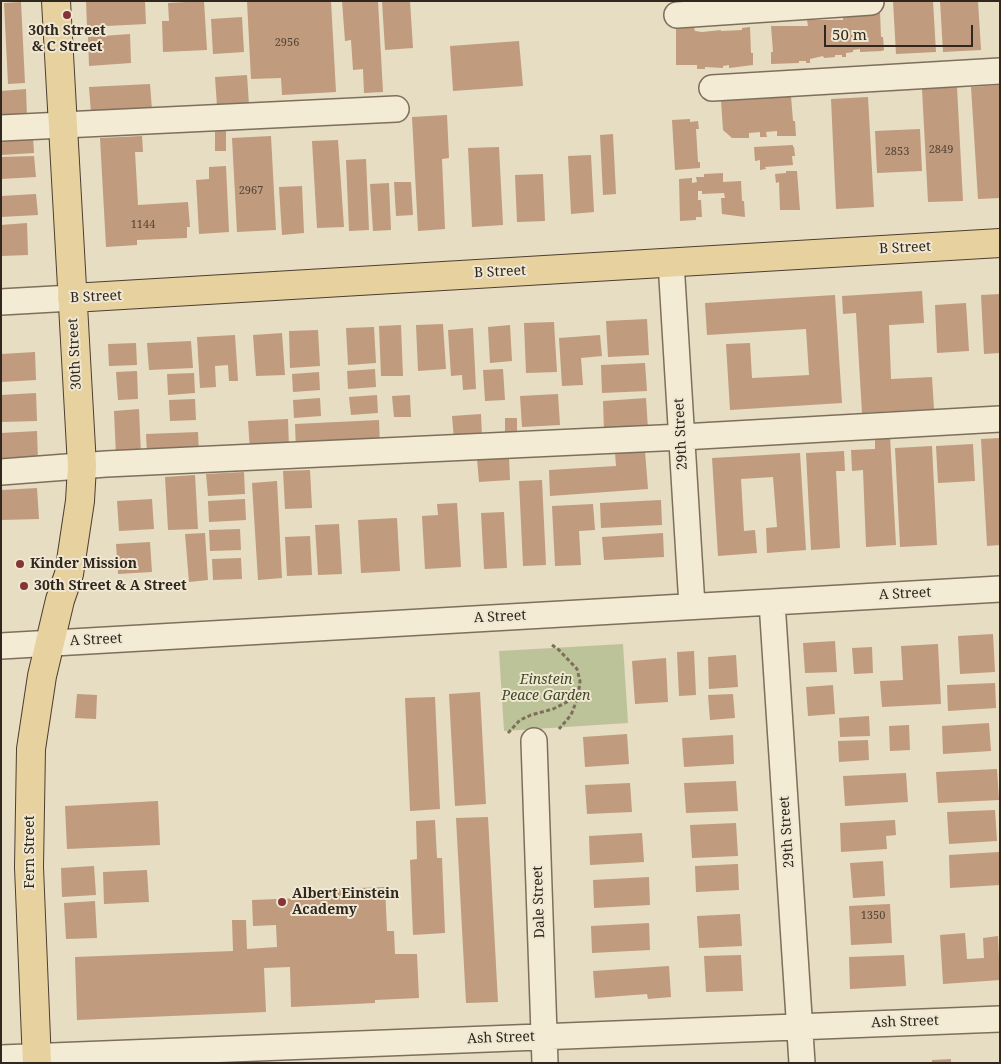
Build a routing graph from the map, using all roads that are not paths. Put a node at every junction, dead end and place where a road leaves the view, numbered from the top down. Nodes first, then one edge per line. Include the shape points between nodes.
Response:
1 (56, 1) edge
2 (871, 2) dead end
3 (677, 15) dead end
4 (1000, 71) edge
5 (712, 88) dead end
6 (396, 109) dead end
7 (62, 124) junction
8 (1, 128) edge
9 (1000, 242) edge
10 (671, 262) junction
11 (72, 298) junction
12 (1, 302) edge
13 (1000, 420) edge
14 (682, 438) junction
15 (82, 466) junction
16 (1, 472) edge
17 (1000, 589) edge
18 (772, 602) junction
19 (692, 606) junction
20 (50, 643) junction
21 (1, 646) edge
22 (534, 741) dead end
23 (1000, 1019) edge
24 (798, 1027) junction
25 (544, 1037) junction
26 (294, 1055) edge
27 (1, 1058) edge
28 (36, 1060) edge
29 (545, 1063) edge
30 (802, 1063) edge

1 - 7 main road, 30th Street
2 - 3 street
4 - 5 street
6 - 7 street
7 - 8 street
7 - 11 main road, 30th Street
9 - 10 main road, B Street
10 - 11 main road, B Street
10 - 14 street, 29th Street
11 - 12 street, B Street
11 - 15 main road, 30th Street
13 - 14 street
14 - 15 street
14 - 19 street, 29th Street
15 - 16 street
15 - 20 main road, 30th Street via 69,574
17 - 18 street, A Street
18 - 19 street, A Street
18 - 24 street, 29th Street
19 - 20 street, A Street
20 - 21 street, A Street
20 - 28 main road, Fern Street via 31,749 29,867
22 - 25 street, Dale Street
23 - 24 street, Ash Street
24 - 25 street, Ash Street
24 - 30 street, 29th Street
25 - 26 street, Ash Street
25 - 29 street, Dale Street
26 - 28 street, Ash Street
27 - 28 street, Ash Street

